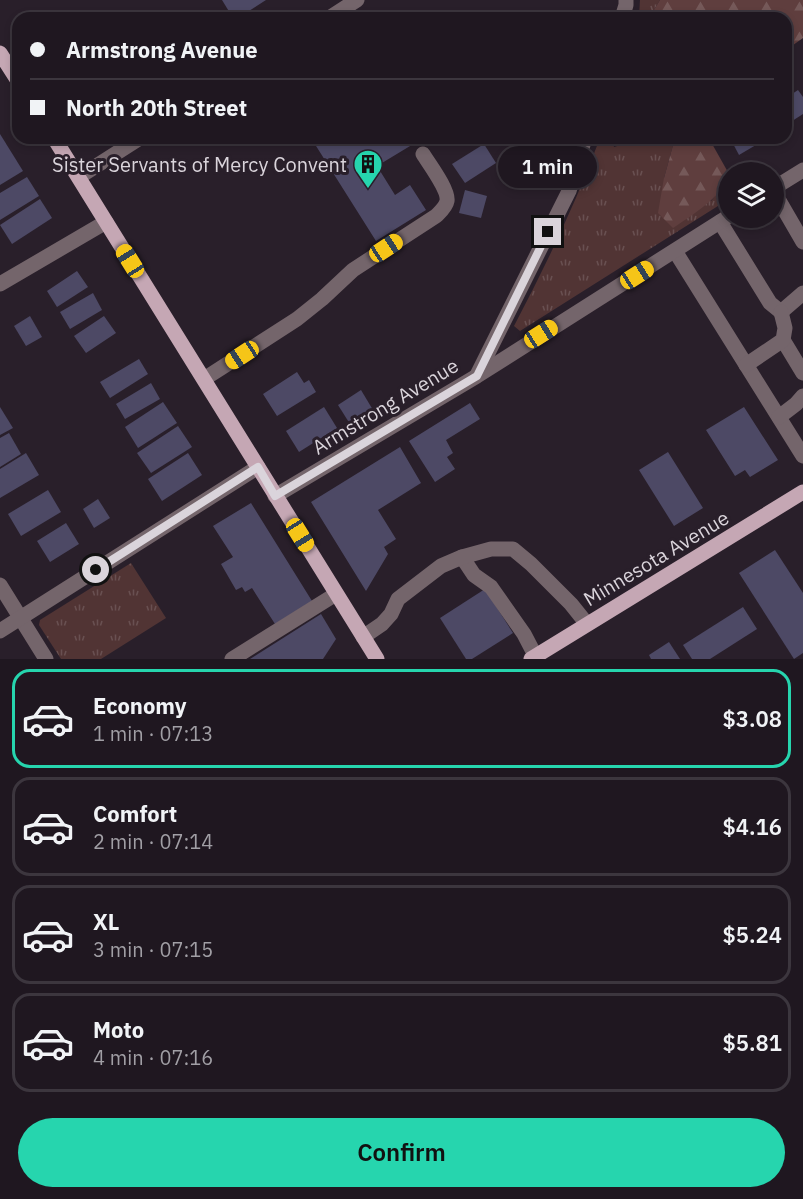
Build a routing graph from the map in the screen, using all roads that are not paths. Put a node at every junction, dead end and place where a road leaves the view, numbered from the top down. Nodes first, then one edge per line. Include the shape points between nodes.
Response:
1 (357, 0) edge
2 (338, 12) edge
3 (0, 53) edge
4 (12, 72) edge
5 (58, 144) edge
6 (131, 144) edge
7 (583, 144) edge
8 (423, 154) dead end
9 (803, 170) edge
10 (79, 177) junction
11 (784, 183) edge
12 (784, 208) edge
13 (106, 222) junction
14 (718, 223) edge
15 (730, 228) edge
16 (803, 242) edge
17 (675, 251) junction
18 (0, 284) edge
19 (803, 293) edge
20 (781, 312) junction
21 (783, 340) junction
22 (746, 365) junction
23 (803, 373) edge
24 (477, 376) junction
25 (204, 379) junction
26 (803, 396) edge
27 (779, 417) junction
28 (803, 456) edge
29 (258, 467) junction
30 (803, 492) edge
31 (275, 496) junction
32 (462, 557) junction
33 (0, 585) edge
34 (336, 594) junction
35 (20, 619) junction
36 (587, 624) junction
37 (0, 631) edge
38 (363, 637) junction
39 (534, 658) edge
40 (46, 659) edge
41 (232, 659) edge
42 (378, 659) edge

1 - 2 street
3 - 4 main road
5 - 10 main road
6 - 10 street
7 - 24 street via 569,191
8 - 25 street via 447,193 443,210 353,270 297,319
9 - 11 street
10 - 13 main road
12 - 16 street
13 - 18 street
13 - 25 main road
14 - 17 street, Armstrong Avenue
15 - 20 street via 770,303
17 - 22 street
17 - 24 street, Armstrong Avenue
19 - 20 street
20 - 21 street
21 - 22 street
21 - 23 street
22 - 27 street
24 - 31 street, Armstrong Avenue
25 - 29 main road
26 - 27 street
27 - 28 street
29 - 31 main road
29 - 35 street
30 - 36 main road, Minnesota Avenue
31 - 34 main road
32 - 36 street via 491,549 513,549
32 - 38 street via 441,566 398,599 387,619
32 - 39 street via 474,575 491,586 524,634
33 - 35 street
34 - 38 main road
34 - 41 street
35 - 37 street
35 - 40 street
36 - 39 main road, Minnesota Avenue
38 - 42 main road

